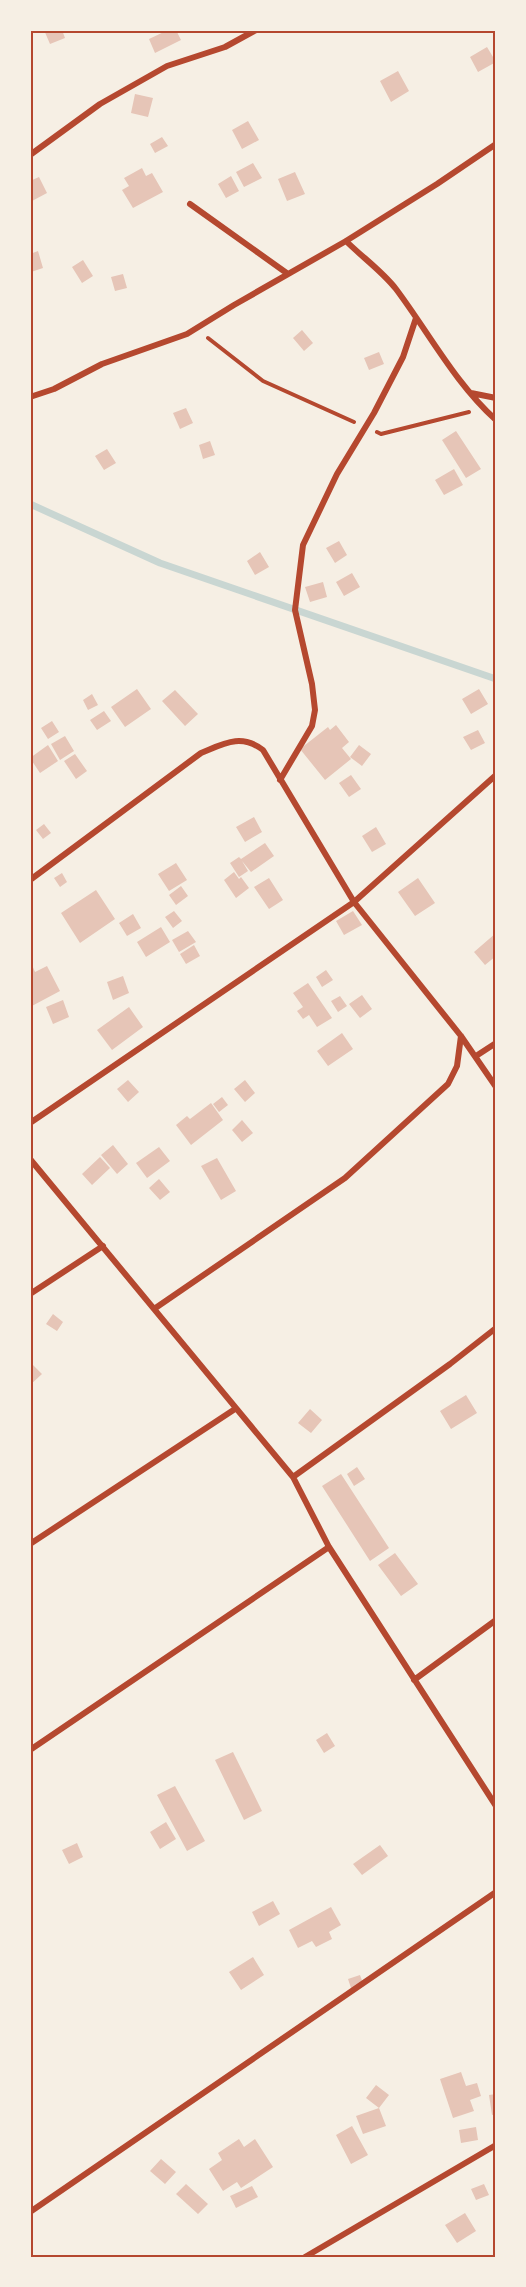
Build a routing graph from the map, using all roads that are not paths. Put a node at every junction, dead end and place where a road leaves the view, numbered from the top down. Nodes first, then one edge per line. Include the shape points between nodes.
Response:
1 (256, 30) edge
2 (496, 144) edge
3 (30, 155) edge
4 (190, 204) dead end
5 (346, 241) junction
6 (288, 274) junction
7 (416, 318) junction
8 (471, 393) junction
9 (30, 397) edge
10 (496, 398) edge
11 (496, 420) edge
12 (496, 775) edge
13 (280, 780) junction
14 (30, 880) edge
15 (354, 902) junction
16 (461, 1036) junction
17 (496, 1043) edge
18 (476, 1056) junction
19 (496, 1087) edge
20 (30, 1123) edge
21 (30, 1159) edge
22 (103, 1246) junction
23 (30, 1294) edge
24 (154, 1309) junction
25 (496, 1328) edge
26 (235, 1409) junction
27 (293, 1477) junction
28 (30, 1544) edge
29 (329, 1547) junction
30 (496, 1620) edge
31 (414, 1680) junction
32 (30, 1750) edge
33 (496, 1806) edge
34 (496, 1892) edge
35 (496, 2145) edge
36 (30, 2212) edge
37 (305, 2257) edge

1 - 3 street via 225,47 167,66 100,104
2 - 5 street
4 - 6 street
5 - 6 street
5 - 7 street via 394,287
6 - 9 street via 188,334 102,364
7 - 8 street
7 - 13 street via 403,357 337,474 303,545 295,610 315,710 312,726
8 - 10 street
8 - 11 street
12 - 15 street
13 - 14 street via 262,750 254,744 233,740 201,753
13 - 15 street
15 - 16 street
15 - 20 street
16 - 18 street
16 - 24 street via 457,1066 448,1084 345,1178
17 - 18 street
18 - 19 street
21 - 22 street
22 - 23 street
22 - 24 street
24 - 26 street
25 - 27 street
26 - 27 street
26 - 28 street
27 - 29 street
29 - 31 street
29 - 32 street
30 - 31 street
31 - 33 street
34 - 36 street
35 - 37 street

